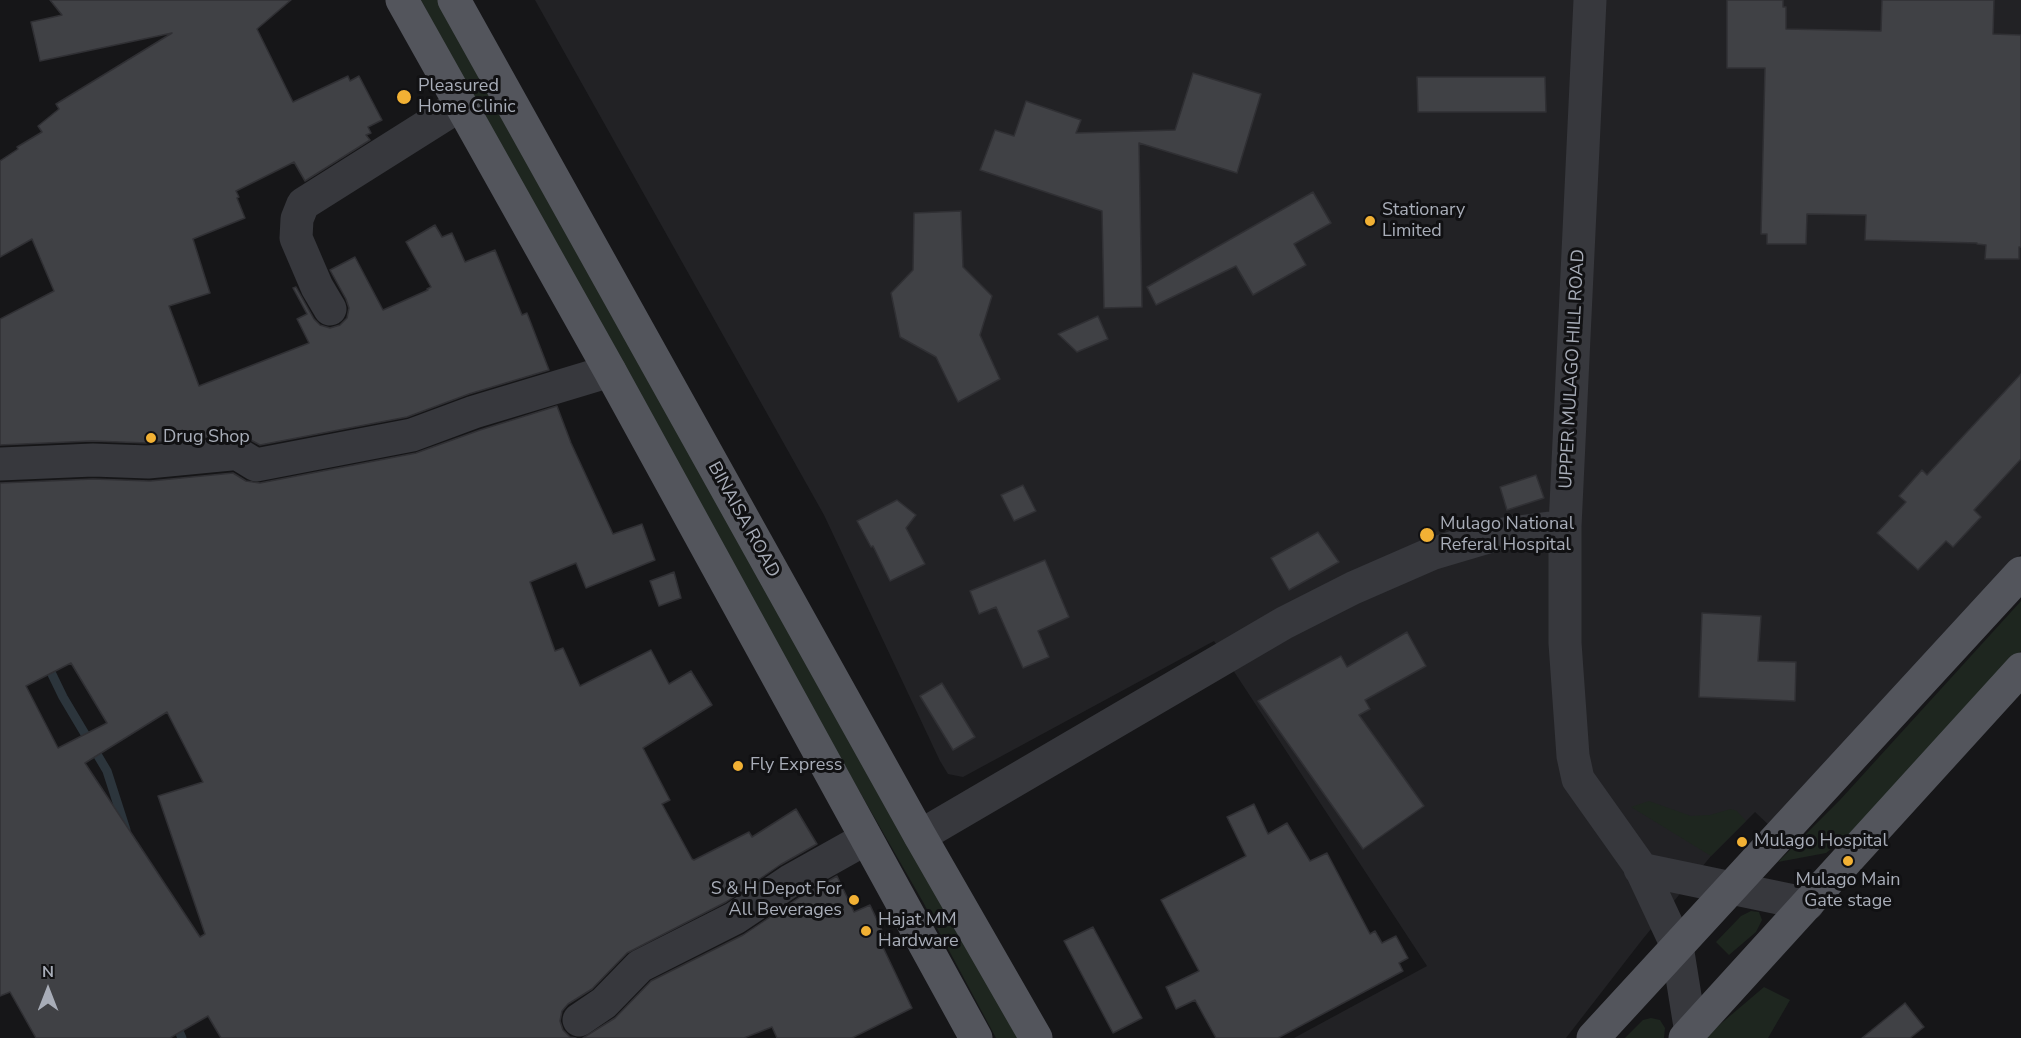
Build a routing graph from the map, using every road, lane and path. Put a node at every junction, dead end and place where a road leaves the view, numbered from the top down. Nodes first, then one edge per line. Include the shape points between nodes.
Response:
1 (402, 0) edge
2 (454, 0) edge
3 (1590, 0) edge
4 (460, 105) junction
5 (330, 309) dead end
6 (610, 371) junction
7 (0, 464) edge
8 (1565, 526) junction
9 (2021, 573) edge
10 (2021, 669) edge
11 (920, 836) junction
12 (865, 839) junction
13 (1640, 869) junction
14 (1730, 888) junction
15 (1808, 904) junction
16 (1677, 946) junction
17 (579, 1020) dead end
18 (1688, 1035) edge
19 (976, 1038) edge
20 (1036, 1038) edge
21 (1593, 1038) edge

1 - 4 main road
2 - 11 main road, BINAISA ROAD
3 - 8 street, UPPER MULAGO HILL ROAD
4 - 5 street via 303,204 296,237
4 - 6 main road
6 - 7 street via 412,435 256,465 238,454 148,462
6 - 12 main road
8 - 11 street via 1495,535 1431,554 1353,588 1284,623
8 - 13 street, UPPER MULAGO HILL ROAD via 1565,643 1575,770 1581,785
9 - 14 main road
10 - 15 main road
11 - 20 main road, BINAISA ROAD
12 - 17 street via 790,881 735,918 640,966 604,1003
12 - 19 main road
13 - 14 street
13 - 16 street, UPPER MULAGO HILL ROAD
14 - 15 street
14 - 16 main road
15 - 18 main road
16 - 18 street, UPPER MULAGO HILL ROAD
16 - 21 main road

